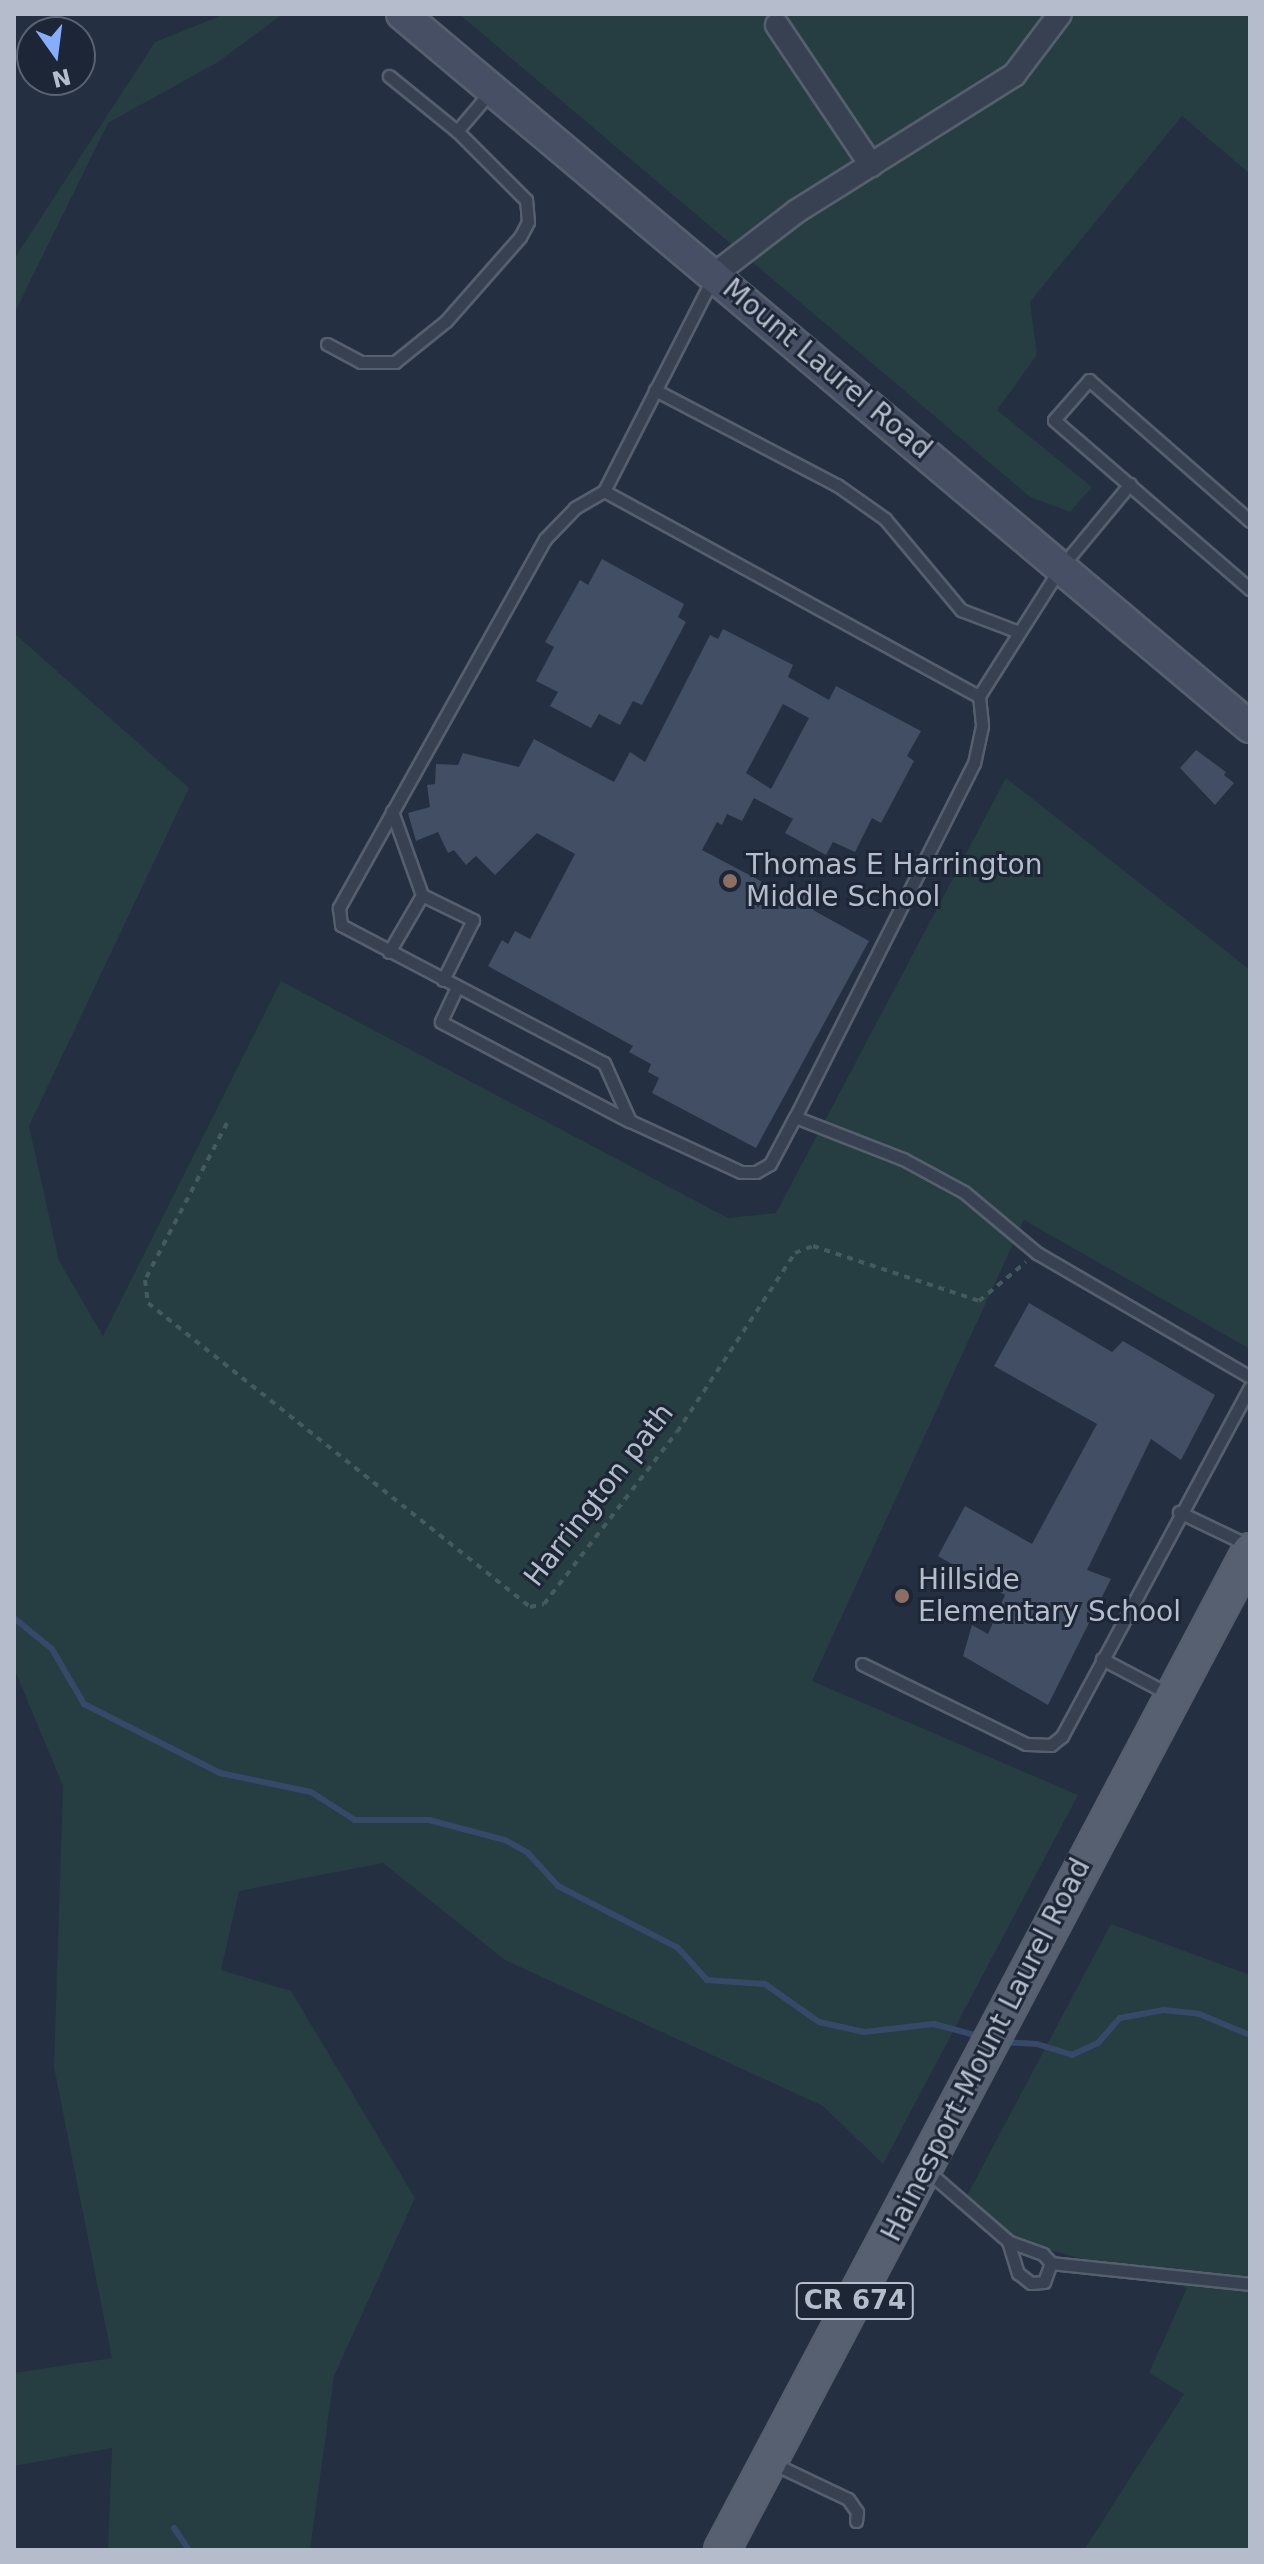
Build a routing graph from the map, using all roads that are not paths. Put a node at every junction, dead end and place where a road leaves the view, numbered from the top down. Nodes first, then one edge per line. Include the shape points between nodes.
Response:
1 (402, 14) edge
2 (1060, 14) edge
3 (777, 25) dead end
4 (389, 76) dead end
5 (492, 89) junction
6 (457, 131) junction
7 (871, 165) junction
8 (715, 274) junction
9 (327, 344) dead end
10 (655, 390) junction
11 (1130, 484) junction
12 (604, 491) junction
13 (1250, 521) edge
14 (1061, 567) junction
15 (1250, 589) edge
16 (1019, 632) junction
17 (979, 696) junction
18 (1250, 727) edge
19 (392, 811) junction
20 (422, 895) junction
21 (389, 952) junction
22 (443, 980) junction
23 (457, 987) junction
24 (795, 1117) junction
25 (630, 1121) junction
26 (1250, 1377) edge
27 (1250, 1387) edge
28 (1179, 1512) junction
29 (1250, 1549) edge
30 (1102, 1659) junction
31 (862, 1664) dead end
32 (1172, 1696) junction
33 (925, 2169) junction
34 (1008, 2241) junction
35 (1051, 2263) junction
36 (1250, 2284) edge
37 (770, 2462) junction
38 (856, 2521) dead end
39 (722, 2550) edge

1 - 5 main road, Mount Laurel Road
2 - 7 street via 1014,75
3 - 7 street
4 - 6 lane
5 - 6 lane
5 - 8 main road, Mount Laurel Road
6 - 9 lane via 526,200 528,222 520,237 446,321 395,362 361,362
7 - 8 street via 797,211
8 - 10 lane
8 - 14 main road, Mount Laurel Road
10 - 12 lane
10 - 16 lane via 837,485 885,519 961,610
11 - 13 lane via 1054,420 1089,380
11 - 14 lane
11 - 15 lane
12 - 17 lane
12 - 19 lane via 575,508 545,539
14 - 16 lane
14 - 18 main road, Mount Laurel Road
16 - 17 lane
17 - 24 lane via 982,726 974,763
19 - 20 lane
19 - 21 lane via 339,917 348,931
20 - 21 lane
20 - 22 lane via 473,920
21 - 22 lane
22 - 23 lane
23 - 25 lane via 604,1063
23 - 25 lane via 441,1022
24 - 25 lane via 770,1164 756,1172 741,1172
24 - 26 lane via 903,1159 964,1192 1037,1253
27 - 28 lane
28 - 29 lane
28 - 30 lane
29 - 32 main road, Hainesport-Mount Laurel Road / CR 674
30 - 31 lane via 1062,1736 1051,1745 1026,1744
30 - 32 lane
32 - 33 main road, Hainesport-Mount Laurel Road / CR 674
33 - 34 lane
33 - 37 main road, Hainesport-Mount Laurel Road / CR 674
34 - 35 lane via 1028,2245
34 - 35 lane via 1011,2261 1031,2283 1044,2282
35 - 36 lane via 1126,2268 1221,2285
37 - 38 lane via 848,2499 857,2512
37 - 39 main road, Hainesport-Mount Laurel Road / CR 674

